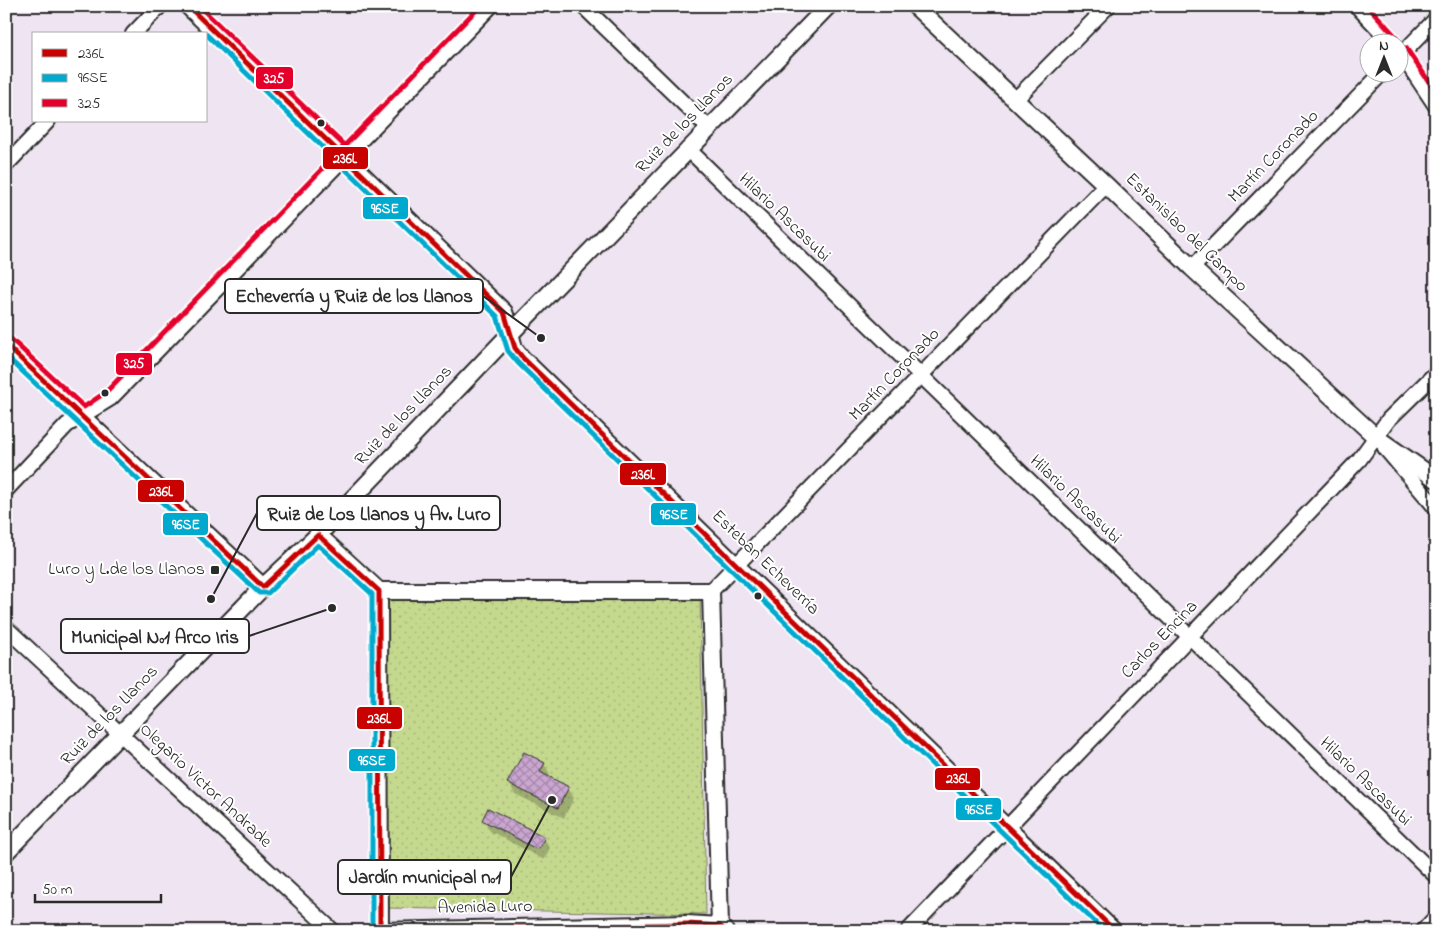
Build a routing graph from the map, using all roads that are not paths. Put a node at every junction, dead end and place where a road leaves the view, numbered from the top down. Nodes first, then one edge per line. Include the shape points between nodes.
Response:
1 (160, 6) edge
2 (188, 6) edge
3 (491, 6) edge
4 (583, 6) edge
5 (828, 6) edge
6 (915, 6) edge
7 (1108, 6) edge
8 (1358, 6) edge
9 (1436, 20) edge
10 (135, 32) edge
11 (1382, 32) edge
12 (1410, 45) edge
13 (1410, 68) edge
14 (1373, 82) edge
15 (1016, 99) junction
16 (1436, 106) edge
17 (47, 122) edge
18 (709, 128) junction
19 (688, 150) junction
20 (345, 156) junction
21 (6, 165) edge
22 (1106, 185) junction
23 (1192, 268) junction
24 (510, 333) junction
25 (6, 345) edge
26 (1436, 373) edge
27 (920, 376) junction
28 (83, 416) junction
29 (1377, 438) junction
30 (1436, 479) edge
31 (6, 490) edge
32 (1436, 508) edge
33 (318, 535) junction
34 (738, 564) junction
35 (263, 587) junction
36 (379, 590) junction
37 (711, 590) junction
38 (6, 628) edge
39 (1190, 637) junction
40 (121, 734) junction
41 (1007, 826) junction
42 (6, 852) edge
43 (1436, 876) edge
44 (1436, 917) edge
45 (723, 928) edge
46 (333, 931) edge
47 (380, 931) edge
48 (908, 931) edge
49 (1114, 931) edge
50 (1423, 931) edge

1 - 10 street
2 - 20 street, Esteban Echeverría
3 - 20 street
4 - 18 street
5 - 18 street, Ruiz de los Llanos
6 - 15 street, Estanislao del Campo
7 - 15 street
8 - 11 street
9 - 12 street
13 - 16 street
14 - 23 street, Martín Coronado
15 - 22 street, Estanislao del Campo
17 - 21 street
18 - 19 street, Ruiz de los Llanos
19 - 24 street, Ruiz de los Llanos
19 - 27 street, Hilario Ascasubi
20 - 24 street, Esteban Echeverría via 504,312
20 - 28 street via 111,398
22 - 23 street, Estanislao del Campo
22 - 27 street, Martín Coronado
23 - 29 street, Estanislao del Campo
24 - 33 street, Ruiz de los Llanos
24 - 34 street, Esteban Echeverría via 515,348 524,358
25 - 28 street
26 - 29 street, Carlos Encina via 1389,419
27 - 34 street, Martín Coronado
27 - 39 street, Hilario Ascasubi
28 - 31 street via 67,426
28 - 35 street
29 - 30 street, Estanislao del Campo
29 - 32 street
29 - 39 street, Carlos Encina
33 - 35 street, Ruiz de los Llanos
33 - 36 street
34 - 37 street, Martín Coronado
34 - 41 street, Esteban Echeverría
35 - 40 street, Ruiz de los Llanos
36 - 37 street
36 - 47 street, Avenida Luro
37 - 45 street, Avenida Luro
38 - 40 street, Olegario Victor Andrade
39 - 41 street, Carlos Encina
39 - 43 street, Hilario Ascasubi
40 - 42 street, Ruiz de los Llanos
40 - 46 street, Olegario Victor Andrade
41 - 48 street, Carlos Encina
41 - 49 street, Esteban Echeverría
44 - 50 street
45 - 47 street, Avenida Luro via 687,924

